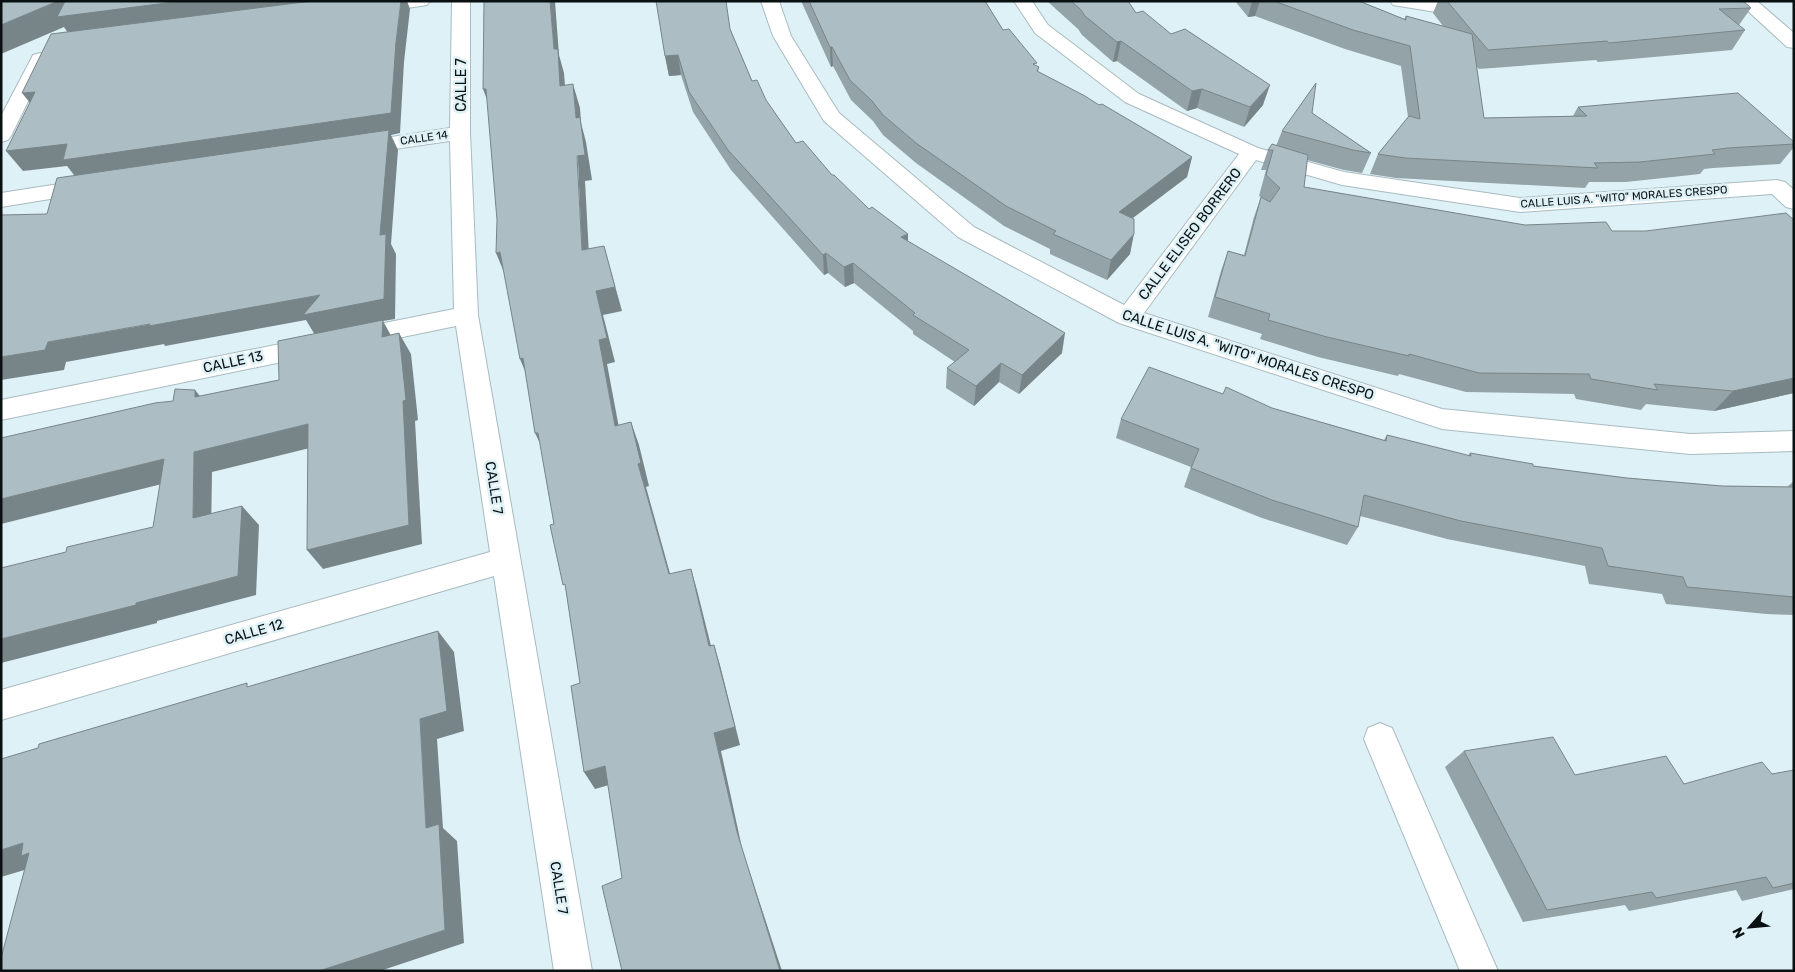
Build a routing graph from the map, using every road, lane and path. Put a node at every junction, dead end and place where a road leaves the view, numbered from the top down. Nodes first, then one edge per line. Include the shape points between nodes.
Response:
1 (422, 1) edge
2 (461, 1) edge
3 (770, 1) edge
4 (1023, 1) edge
5 (1399, 1) edge
6 (1517, 1) edge
7 (1746, 1) edge
8 (352, 10) edge
9 (1794, 43) edge
10 (55, 48) edge
11 (460, 133) junction
12 (1, 136) edge
13 (343, 150) edge
14 (1251, 152) junction
15 (109, 184) edge
16 (1, 200) edge
17 (1794, 202) edge
18 (466, 314) junction
19 (1128, 317) junction
20 (1, 410) edge
21 (1794, 441) edge
22 (506, 560) junction
23 (1, 705) edge
24 (1380, 739) dead end
25 (571, 970) edge
26 (1479, 971) edge

1 - 8 street
2 - 11 street, CALLE 7
3 - 19 street, CALLE LUIS A. "WITO" MORALES CRESPO via 782,36 831,117 966,232
4 - 14 street, CALLE LUIS A. "WITO" MORALES CRESPO via 1041,29 1132,98
5 - 6 street via 1436,7
7 - 9 street
10 - 12 street via 45,49
11 - 13 street, CALLE 14
11 - 18 street, CALLE 7
14 - 17 street, CALLE LUIS A. "WITO" MORALES CRESPO via 1342,178 1520,205 1777,187
14 - 19 street, CALLE ELISEO BORRERO
15 - 16 street
18 - 20 street, CALLE 13
18 - 22 street, CALLE 7
19 - 21 street, CALLE LUIS A. "WITO" MORALES CRESPO via 1442,419 1690,444
22 - 23 street, CALLE 12
22 - 25 street, CALLE 7
24 - 26 street

